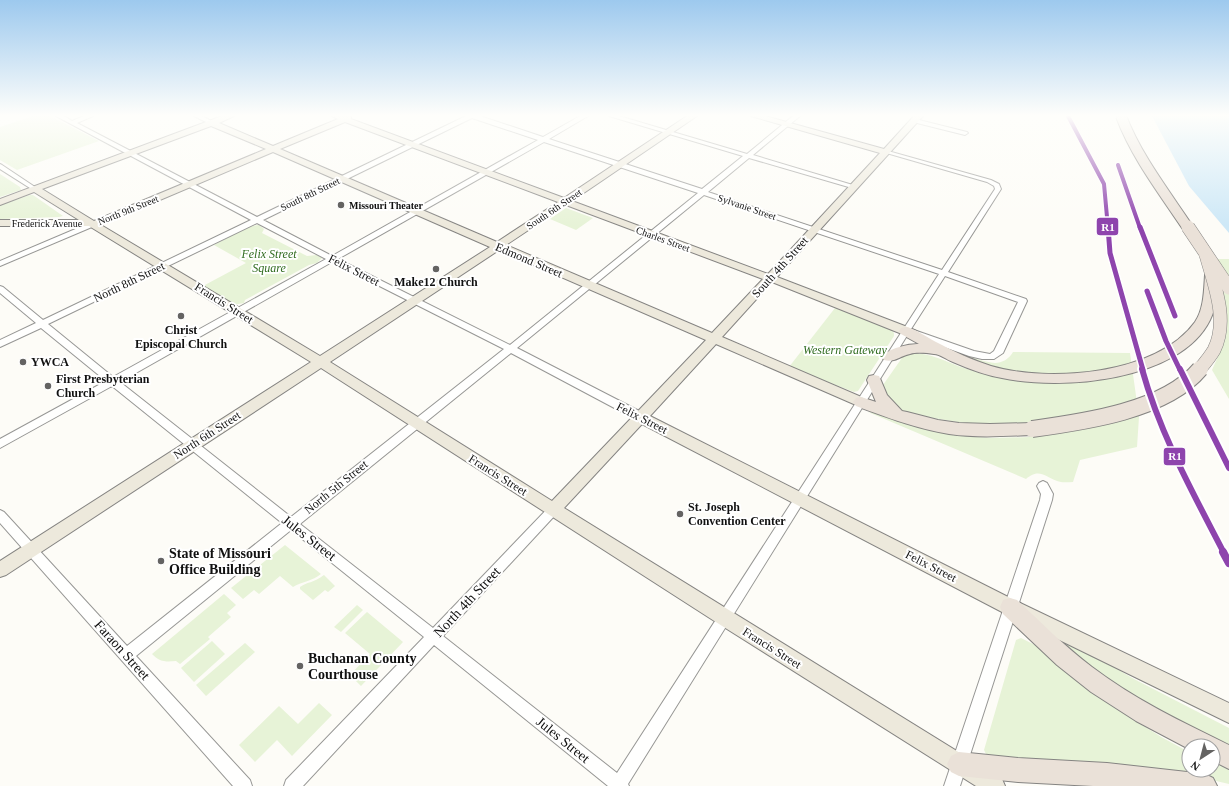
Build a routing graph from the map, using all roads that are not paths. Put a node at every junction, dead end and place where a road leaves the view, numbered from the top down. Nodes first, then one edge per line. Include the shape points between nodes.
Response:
1 (886, 152) edge
2 (133, 153) edge
3 (267, 153) edge
4 (279, 153) edge
5 (396, 153) edge
6 (432, 153) edge
7 (521, 153) edge
8 (583, 153) edge
9 (638, 153) edge
10 (736, 153) edge
11 (752, 153) edge
12 (889, 153) edge
13 (1139, 153) edge
14 (130, 154) junction
15 (748, 156) junction
16 (620, 165) junction
17 (0, 166) edge
18 (485, 173) junction
19 (341, 179) junction
20 (189, 185) junction
21 (35, 188) junction
22 (854, 188) junction
23 (704, 192) junction
24 (0, 202) edge
25 (564, 202) junction
26 (416, 212) junction
27 (257, 220) junction
28 (0, 223) edge
29 (95, 224) junction
30 (815, 230) junction
31 (652, 235) junction
32 (497, 247) junction
33 (1203, 250) junction
34 (332, 259) junction
35 (0, 264) edge
36 (163, 266) junction
37 (944, 273) junction
38 (770, 278) junction
39 (588, 286) junction
40 (0, 288) edge
41 (1229, 288) edge
42 (414, 300) junction
43 (238, 312) junction
44 (43, 324) junction
45 (906, 331) junction
46 (713, 340) junction
47 (0, 344) edge
48 (510, 349) junction
49 (935, 349) junction
50 (889, 357) junction
51 (319, 362) junction
52 (989, 363) junction
53 (874, 380) junction
54 (112, 381) junction
55 (861, 402) junction
56 (898, 415) junction
57 (641, 417) junction
58 (415, 423) junction
59 (0, 444) edge
60 (192, 445) junction
61 (1043, 486) dead end
62 (801, 499) junction
63 (554, 509) junction
64 (0, 515) edge
65 (290, 524) junction
66 (31, 549) junction
67 (0, 570) edge
68 (1010, 606) junction
69 (725, 618) junction
70 (434, 637) junction
71 (126, 655) junction
72 (1229, 713) edge
73 (1190, 738) edge
74 (960, 764) junction
75 (244, 786) edge
76 (292, 786) edge
77 (619, 786) edge
78 (952, 786) edge
79 (995, 786) edge
80 (1205, 786) edge

1 - 22 main road, South 4th Street
2 - 14 main road
3 - 20 main road, North 9th Street
4 - 19 main road, Edmond Street
5 - 19 street, South 8th Street
6 - 18 main road, Charles Street
7 - 18 street
8 - 16 street, Sylvanie Street
9 - 16 main road, South 6th Street
10 - 15 street
11 - 15 street, North 5th Street
12 - 37 street via 982,178 997,185 998,189
13 - 33 highway, bridge
14 - 20 street, Felix Street
14 - 21 main road
15 - 22 street
15 - 23 street, North 5th Street
16 - 23 street, Sylvanie Street
16 - 25 main road, South 6th Street
17 - 21 street, Francis Street
18 - 25 main road, Charles Street
18 - 26 street
19 - 26 main road, Edmond Street
19 - 27 street, South 8th Street
20 - 27 street, Felix Street
20 - 29 main road, North 9th Street
21 - 24 main road
21 - 29 main road, Francis Street
22 - 30 main road, South 4th Street
23 - 30 street, Sylvanie Street
23 - 31 street, North 5th Street
25 - 31 main road, Charles Street
25 - 32 main road, South 6th Street
26 - 32 main road, Edmond Street
26 - 34 street
27 - 34 street, Felix Street
27 - 36 street, North 8th Street
28 - 29 main road, Frederick Avenue
29 - 35 street, North 9th Street
29 - 36 main road, Francis Street
30 - 37 street, Sylvanie Street
30 - 38 main road, South 4th Street
31 - 38 main road, Charles Street
31 - 39 street, North 5th Street
32 - 39 main road, Edmond Street
32 - 42 main road, South 6th Street
33 - 41 highway, bridge
33 - 52 highway, bridge via 1211,272 1208,309 1201,325 1164,355 1132,369 1065,379 1015,376
33 - 56 highway, bridge via 1218,298 1220,320 1214,352 1192,377 1177,388 1128,411 1032,429 950,428
34 - 42 street, Felix Street
34 - 43 street
36 - 43 main road, Francis Street
36 - 44 street, North 8th Street
37 - 45 street
37 - 52 street, Sylvanie Street via 1023,301 998,353
38 - 45 main road, Charles Street
38 - 46 main road, South 4th Street
39 - 46 main road, Edmond Street
39 - 48 street, North 5th Street
40 - 44 street, Jules Street
42 - 48 street, Felix Street
42 - 51 main road, North 6th Street
43 - 51 main road, Francis Street
43 - 54 street
44 - 47 street, North 8th Street
44 - 54 street, Jules Street
45 - 49 highway
45 - 50 street
45 - 52 street, Charles Street via 979,355
46 - 55 main road, Edmond Street
46 - 57 main road, South 4th Street
48 - 57 street, Felix Street
48 - 58 street, North 5th Street
49 - 50 highway via 908,349
49 - 52 highway
50 - 53 street
51 - 58 main road, Francis Street
51 - 60 main road, North 6th Street
53 - 55 street
53 - 56 highway via 878,393
54 - 59 street
54 - 60 street, Jules Street
55 - 56 highway
55 - 62 street
57 - 62 main road, Felix Street
57 - 63 main road, North 4th Street
58 - 63 main road, Francis Street
58 - 65 street, North 5th Street
60 - 65 street, Jules Street
60 - 66 main road, North 6th Street
61 - 68 street via 1047,494 1046,500
62 - 68 main road, Felix Street
62 - 69 street
63 - 69 main road, Francis Street
63 - 70 street, North 4th Street
64 - 66 street, Faraon Street
65 - 70 street, Jules Street
65 - 71 street, North 5th Street
66 - 67 main road, North 6th Street
66 - 71 street, Faraon Street
68 - 72 main road, Felix Street
68 - 73 highway via 1083,673 1115,696
68 - 74 street
69 - 74 main road, Francis Street
69 - 77 street
70 - 76 street, North 4th Street
70 - 77 street, Jules Street
71 - 75 street, Faraon Street
74 - 78 street
74 - 79 main road, Francis Street
74 - 80 highway via 1107,775

